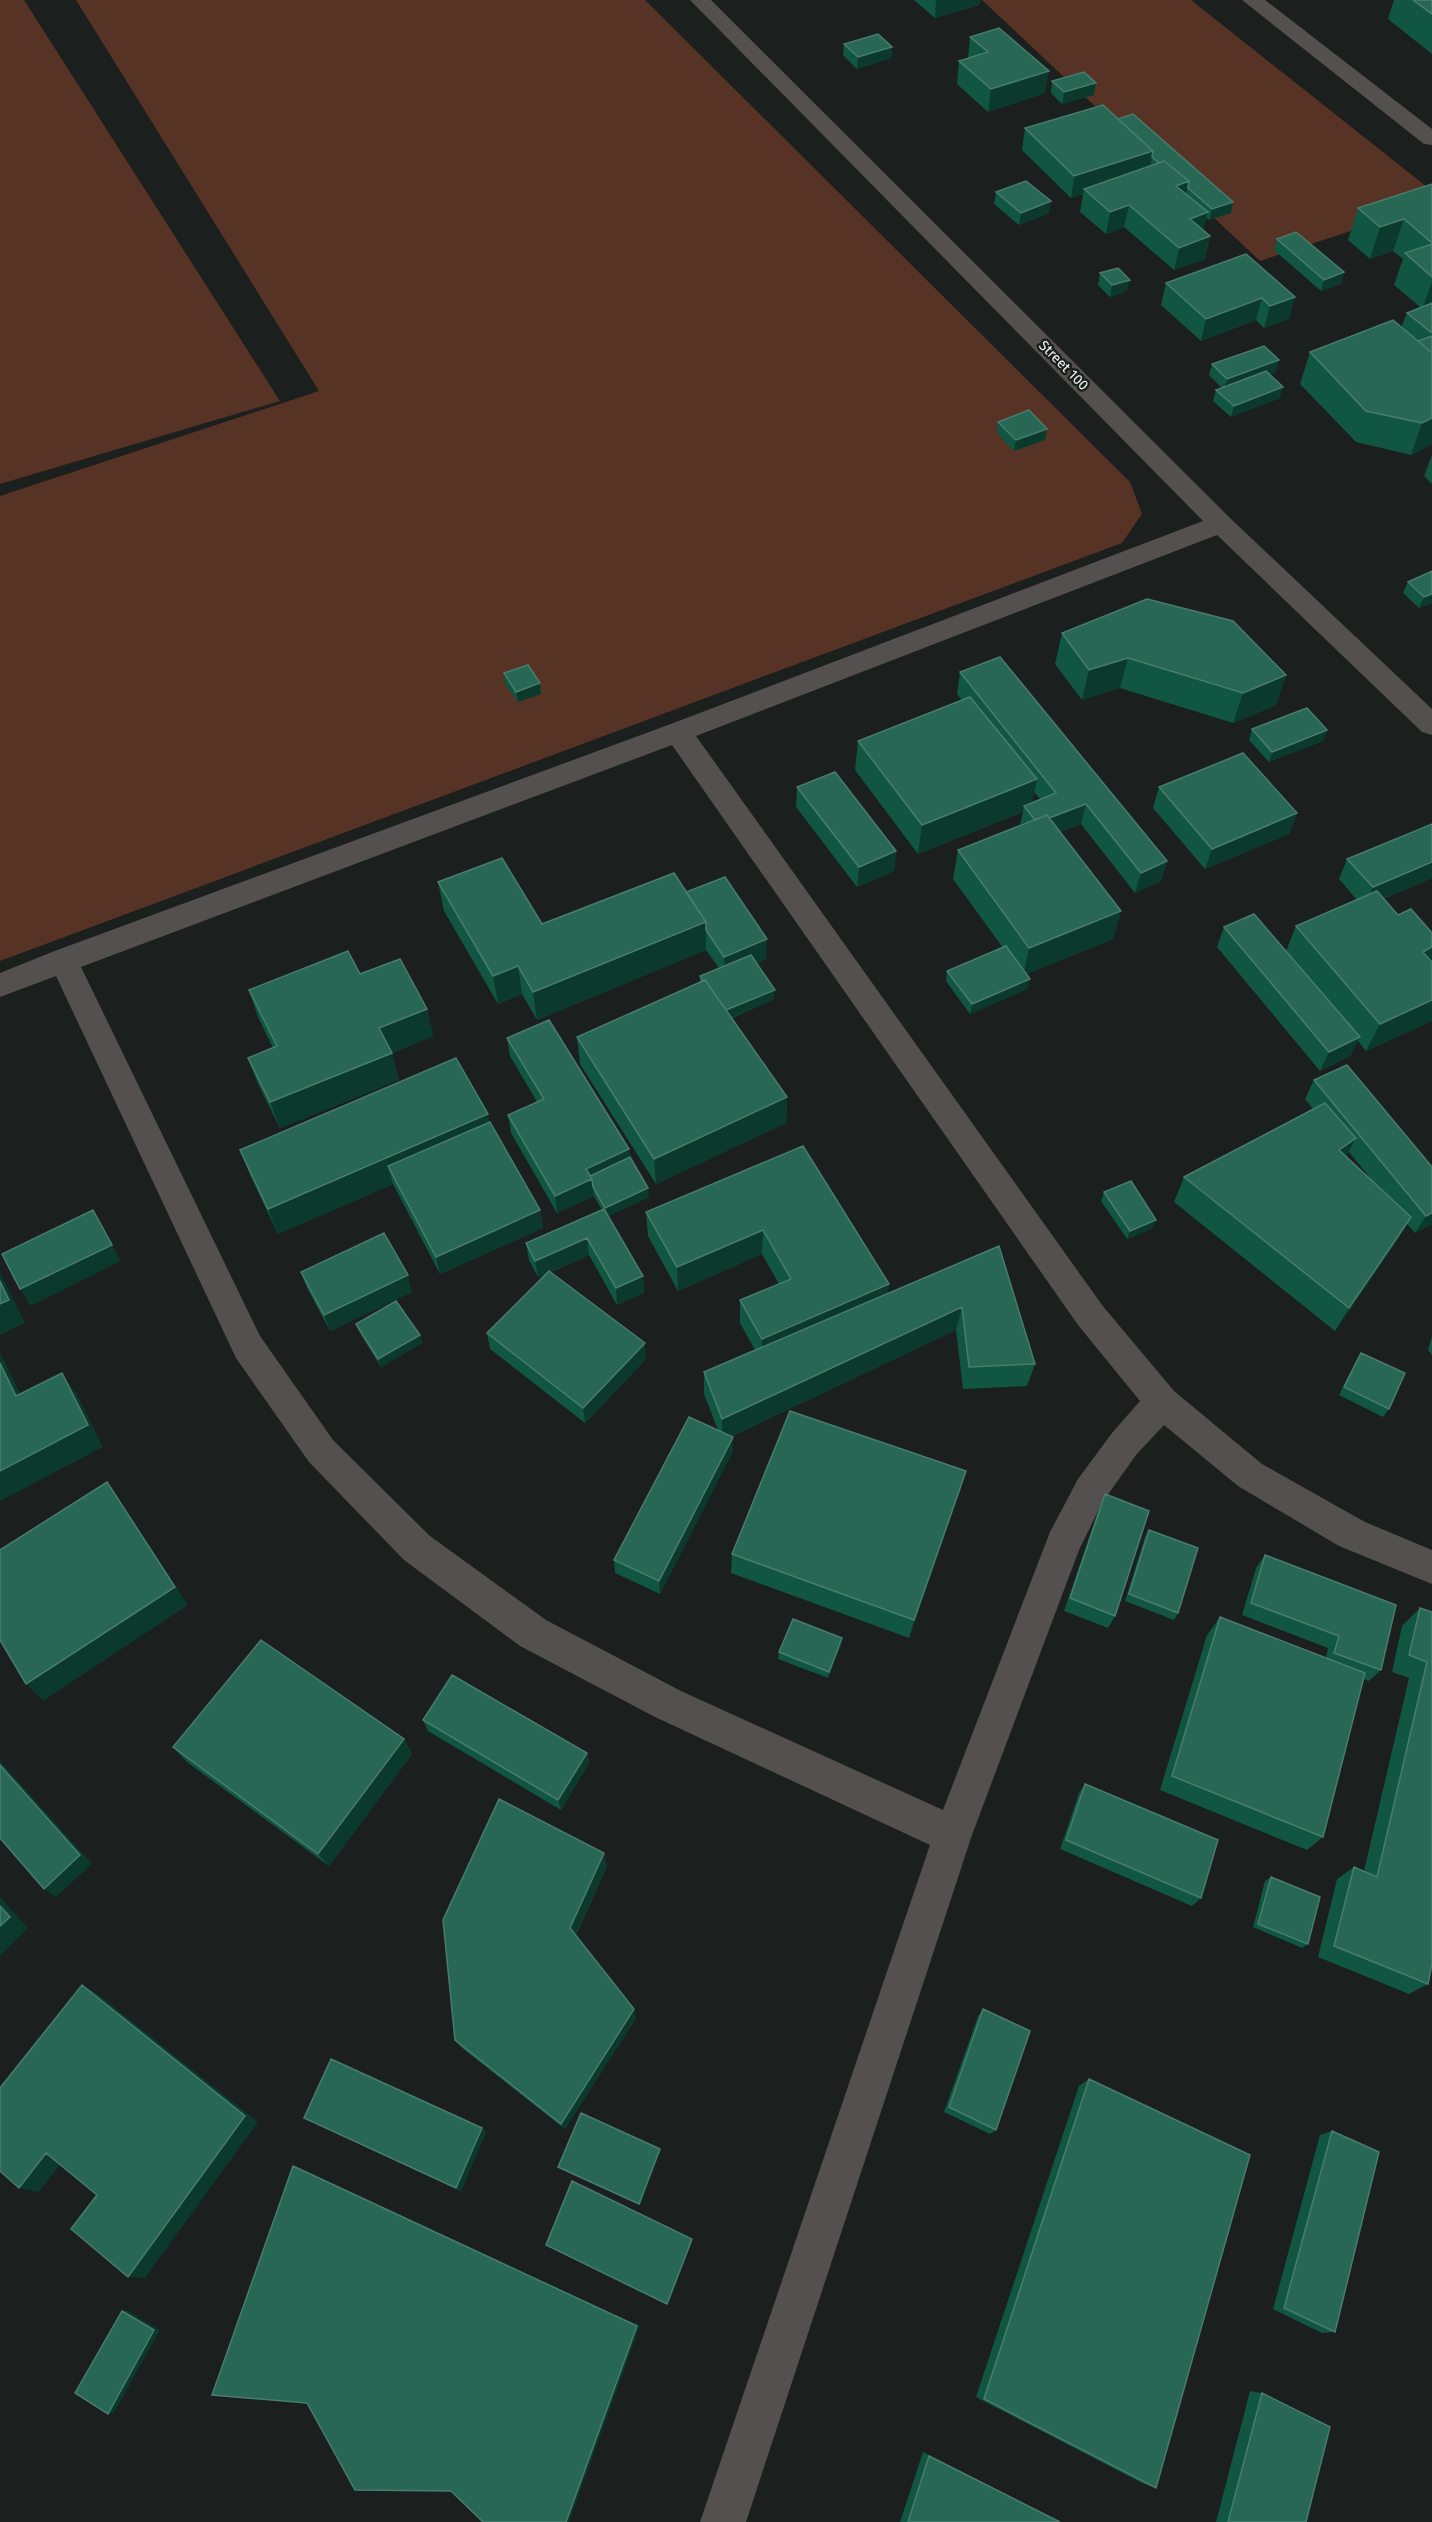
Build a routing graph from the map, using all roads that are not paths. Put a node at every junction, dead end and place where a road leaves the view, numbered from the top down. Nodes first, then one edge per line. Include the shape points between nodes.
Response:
1 (700, 0) edge
2 (1252, 0) edge
3 (1432, 139) edge
4 (1221, 525) junction
5 (1432, 725) edge
6 (678, 732) junction
7 (63, 960) junction
8 (0, 984) edge
9 (1162, 1402) junction
10 (1432, 1567) edge
11 (953, 1835) junction
12 (723, 2522) edge

1 - 4 street, Street 100
2 - 3 street
4 - 5 street, Street 100
4 - 6 street
6 - 7 street
6 - 9 street via 1090,1315
7 - 8 street
7 - 11 street via 248,1347 321,1451 417,1548 543,1639 668,1704
9 - 10 street via 1250,1475 1353,1534
9 - 11 street via 1124,1444 1090,1491 1063,1544
11 - 12 street

